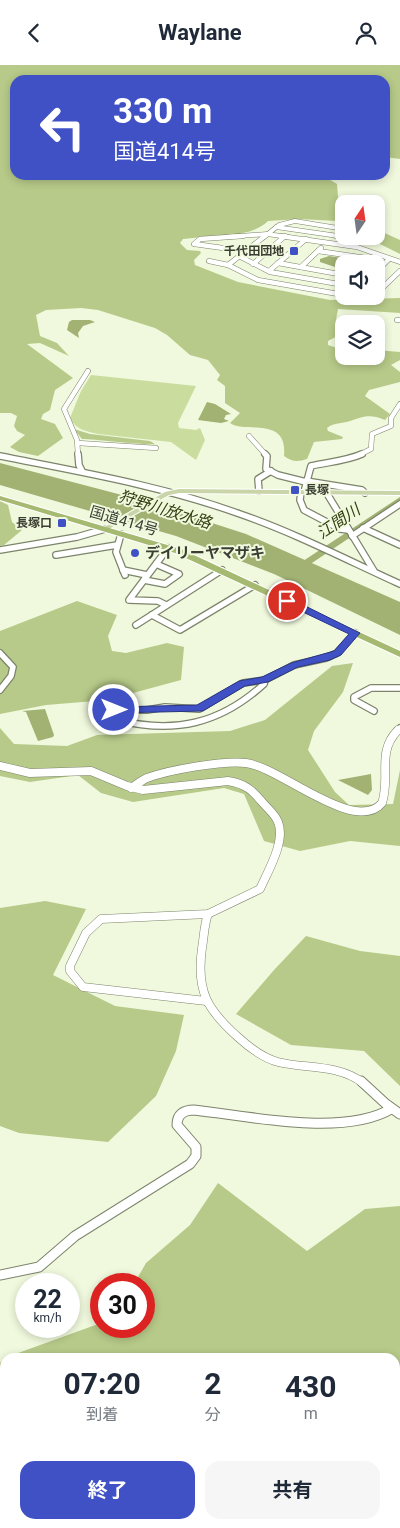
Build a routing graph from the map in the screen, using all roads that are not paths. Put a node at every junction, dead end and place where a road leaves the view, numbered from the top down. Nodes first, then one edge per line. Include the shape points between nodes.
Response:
1 (276, 227) junction
2 (335, 228) edge
3 (311, 232) junction
4 (267, 234) junction
5 (335, 235) edge
6 (285, 236) junction
7 (305, 239) junction
8 (326, 243) junction
9 (362, 245) edge
10 (224, 248) dead end
11 (366, 250) junction
12 (318, 251) junction
13 (372, 253) junction
14 (345, 255) edge
15 (370, 255) edge
16 (239, 256) junction
17 (389, 259) junction
18 (209, 261) dead end
19 (400, 262) edge
20 (278, 263) junction
21 (385, 263) edge
22 (253, 264) junction
23 (228, 265) junction
24 (301, 267) junction
25 (269, 271) junction
26 (400, 271) edge
27 (335, 273) edge
28 (304, 278) junction
29 (335, 284) edge
30 (385, 285) edge
31 (296, 287) junction
32 (335, 294) edge
33 (88, 371) dead end
34 (400, 404) edge
35 (249, 436) dead end
36 (78, 443) junction
37 (156, 447) dead end
38 (0, 456) edge
39 (82, 471) junction
40 (271, 471) junction
41 (306, 481) junction
42 (259, 491) junction
43 (302, 492) junction
44 (326, 492) junction
45 (365, 493) junction
46 (400, 493) edge
47 (164, 495) junction
48 (0, 498) edge
49 (400, 504) edge
50 (109, 527) junction
51 (363, 529) junction
52 (121, 534) junction
53 (350, 534) junction
54 (117, 545) junction
55 (400, 545) edge
56 (168, 548) junction
57 (0, 550) edge
58 (56, 555) dead end
59 (156, 564) junction
60 (222, 570) junction
61 (375, 572) junction
62 (145, 578) junction
63 (400, 584) edge
64 (255, 585) junction
65 (166, 605) junction
66 (152, 615) junction
67 (136, 625) dead end
68 (355, 633) junction
69 (0, 653) edge
70 (400, 654) edge
71 (265, 680) junction
72 (400, 688) edge
73 (0, 690) edge
74 (374, 711) dead end
75 (400, 729) edge
76 (0, 766) edge
77 (131, 788) junction
78 (208, 914) junction
79 (206, 1001) junction
80 (391, 1109) junction
81 (400, 1114) edge
82 (0, 1275) edge

1 - 2 street via 295,221
1 - 3 street
1 - 4 street
3 - 5 street
3 - 7 street
4 - 6 street
4 - 10 street via 196,241 195,245 207,249
4 - 16 street
6 - 7 street
6 - 22 street
7 - 8 street
7 - 20 street
8 - 11 street
8 - 12 street
9 - 11 street
11 - 13 street
12 - 14 street
12 - 24 street
13 - 15 street
13 - 17 street
16 - 22 street
16 - 23 street
17 - 19 street
17 - 21 street
18 - 23 street
20 - 24 street
20 - 25 street
22 - 25 street
23 - 31 street via 252,278
24 - 27 street
25 - 28 street
26 - 30 street
28 - 29 street
28 - 31 street
31 - 32 street
33 - 36 street via 64,409 67,423
34 - 41 street via 391,418 391,426 372,434 371,449 351,459 311,467
35 - 40 street via 267,456 265,467
36 - 37 street
36 - 39 street via 78,463
38 - 39 street
39 - 47 street
40 - 41 street
40 - 42 street via 258,479
41 - 43 street
41 - 45 street
42 - 43 main road
42 - 47 main road via 188,491
43 - 44 main road
43 - 53 street via 300,500 304,510
44 - 45 main road
44 - 53 street
45 - 46 main road
47 - 50 main road
47 - 61 street via 186,497 235,513
48 - 50 highway, 国道414号
49 - 51 street
50 - 52 highway, 国道414号
50 - 57 street via 77,537
51 - 53 street
51 - 55 street
52 - 54 street
52 - 56 highway, 国道414号
53 - 61 street
54 - 58 street
54 - 62 street via 116,552 124,573
56 - 59 street
56 - 60 highway, 国道414号
59 - 62 street
59 - 62 street via 179,574 165,584
60 - 64 highway, 国道414号
60 - 65 street
61 - 63 street
62 - 65 street via 130,601 158,601
64 - 66 street via 180,630
64 - 68 highway, 国道414号
65 - 66 street
66 - 67 street
68 - 70 highway, 国道414号
68 - 71 street via 337,653 294,665
69 - 73 street via 13,667 11,676
71 - 71 street via 243,683 199,709 114,710 114,716 117,720 141,726 197,724 243,703
72 - 74 street via 371,687 354,697
75 - 77 street via 388,741 382,768 384,799 381,805 364,813 344,810 273,772 248,763 216,763 147,778
76 - 77 street via 23,772 89,770
77 - 78 street via 153,790 232,781 251,788 277,820 280,827 278,838 260,889
78 - 79 street via 200,977
78 - 79 street via 101,919 86,934 70,966 70,971 83,987
79 - 80 street via 255,1051 275,1061 347,1073 365,1084
80 - 81 street
80 - 82 street via 376,1119 335,1123 183,1111 176,1125 196,1147 196,1156 190,1164 75,1236 39,1267

